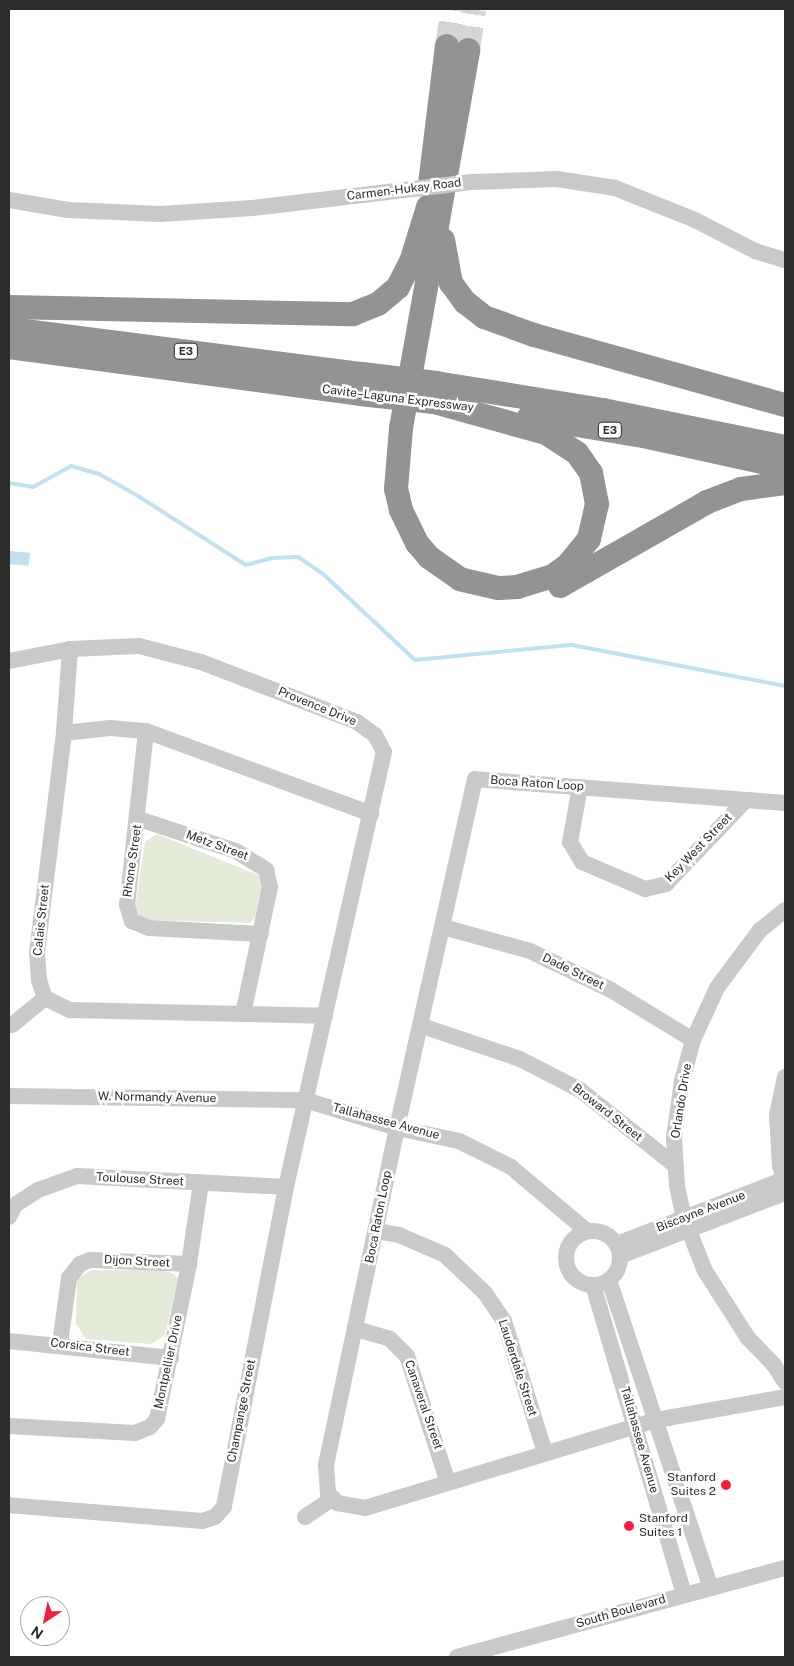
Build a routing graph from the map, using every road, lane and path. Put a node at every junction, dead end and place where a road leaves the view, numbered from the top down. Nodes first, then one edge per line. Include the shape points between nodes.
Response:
1 (458, 48) tunnel mouth
2 (9, 200) edge
3 (435, 207) junction
4 (785, 260) edge
5 (9, 307) edge
6 (9, 329) edge
7 (9, 346) edge
8 (361, 384) junction
9 (435, 393) junction
10 (785, 405) edge
11 (785, 447) edge
12 (785, 467) edge
13 (785, 483) edge
14 (70, 649) junction
15 (9, 661) edge
16 (146, 730) junction
17 (64, 733) junction
18 (580, 787) junction
19 (746, 800) junction
20 (785, 803) edge
21 (372, 814) junction
22 (139, 819) junction
23 (785, 910) edge
24 (443, 927) junction
25 (261, 934) junction
26 (45, 998) junction
27 (242, 1014) junction
28 (325, 1016) junction
29 (12, 1025) dead end
30 (422, 1026) junction
31 (693, 1040) junction
32 (785, 1077) edge
33 (9, 1096) edge
34 (306, 1100) junction
35 (397, 1128) junction
36 (676, 1166) junction
37 (785, 1180) edge
38 (201, 1183) junction
39 (286, 1186) junction
40 (785, 1193) edge
41 (11, 1207) edge
42 (686, 1224) junction
43 (377, 1231) junction
44 (587, 1231) junction
45 (619, 1250) junction
46 (189, 1264) junction
47 (609, 1280) junction
48 (593, 1285) junction
49 (356, 1329) junction
50 (9, 1341) edge
51 (60, 1344) junction
52 (171, 1358) junction
53 (785, 1382) edge
54 (785, 1397) edge
55 (656, 1420) junction
56 (9, 1426) edge
57 (634, 1426) junction
58 (545, 1453) junction
59 (448, 1483) junction
60 (333, 1498) junction
61 (9, 1505) edge
62 (306, 1517) dead end
63 (785, 1568) edge
64 (710, 1586) junction
65 (684, 1594) junction
66 (456, 1657) edge

1 - 3 highway
2 - 4 street, Carmen-Hukay Road, bridge via 68,210 178,213 253,208 472,182 557,179 615,188 695,220 755,252
3 - 5 highway via 398,287 378,304 353,314
3 - 9 highway via 398,449 396,489 401,510 417,543 429,557 445,570 470,582 498,588 518,587 553,576 568,566 589,539 597,504 590,473 576,453 546,433
3 - 10 highway via 447,273 465,302 484,317 534,336
3 - 13 highway via 388,435 384,481 387,511 399,540 410,555 436,578 484,598 535,595 561,585 706,502 741,489
6 - 8 highway, Cavite–Laguna Expressway / E3
7 - 8 highway, Cavite–Laguna Expressway / E3
8 - 9 highway, Cavite–Laguna Expressway / E3, bridge
9 - 11 highway, Cavite–Laguna Expressway / E3 via 642,417
9 - 12 highway, Cavite–Laguna Expressway / E3
14 - 15 street, Provence Drive
14 - 17 street, Calais Street
14 - 21 street, Provence Drive via 139,646 201,662 357,722 375,735 384,752
16 - 17 street via 110,728
16 - 21 street
16 - 22 street, Rhone Street
17 - 26 street, Calais Street via 37,953 39,980
18 - 19 street, Boca Raton Loop
18 - 19 street, Key West Street via 570,842 582,862 645,889 666,884
18 - 24 street, Boca Raton Loop via 475,779
19 - 20 street, Boca Raton Loop
21 - 28 street, Provence Drive
22 - 25 street, Metz Street via 236,850 266,870 270,887
22 - 25 street, Rhone Street via 127,905 132,921 150,928
23 - 31 street, Orlando Drive via 760,930 716,988
24 - 30 street, Boca Raton Loop
24 - 31 street, Dade Street via 530,951 611,990
25 - 27 street, Metz Street
26 - 27 street via 70,1010
26 - 29 street
27 - 28 street
28 - 34 street, Provence Drive
30 - 35 street, Boca Raton Loop
30 - 36 street, Broward Street via 520,1058 580,1090
31 - 36 street, Orlando Drive via 682,1081 674,1138
32 - 37 street via 777,1115 780,1166
33 - 34 street, W. Normandy Avenue
34 - 35 street, Tallahassee Avenue
34 - 39 street, Champange Street
35 - 43 street, Boca Raton Loop
35 - 44 street, Tallahassee Avenue via 459,1142 511,1167
36 - 42 street, Orlando Drive
37 - 42 street, Biscayne Avenue
38 - 39 street, Toulouse Street
38 - 41 street, Toulouse Street via 77,1176 38,1190
38 - 46 street, Montpellier Drive
39 - 61 street, Champange Street via 224,1507 215,1517 202,1521
40 - 42 street, Biscayne Avenue
42 - 45 street, Biscayne Avenue
42 - 53 street, Orlando Drive via 705,1271 748,1338 774,1365
43 - 49 street, Boca Raton Loop
43 - 58 street, Lauderdale Street via 399,1236 445,1255 485,1294 504,1321
44 - 45 street via 604,1233
44 - 48 street via 572,1240 566,1256 567,1265 577,1279
45 - 47 street via 620,1265
46 - 51 street, Dijon Street via 90,1260 80,1264 69,1278
46 - 52 street, Montpellier Drive
47 - 48 street
47 - 55 street, Tallahassee Avenue
48 - 57 street, Tallahassee Avenue
49 - 59 street, Canaveral Street via 390,1339 407,1356
49 - 60 street, Boca Raton Loop via 326,1465 328,1493
50 - 51 street, Corsica Street
51 - 52 street, Corsica Street
52 - 56 street, Montpellier Drive via 157,1419 150,1427 135,1433
54 - 55 street
55 - 57 street
55 - 64 street, Tallahassee Avenue
57 - 58 street
57 - 65 street, Tallahassee Avenue
58 - 59 street
59 - 60 street via 365,1508 337,1503
60 - 62 street
63 - 64 street, South Boulevard
64 - 65 street, South Boulevard
65 - 66 street, South Boulevard

